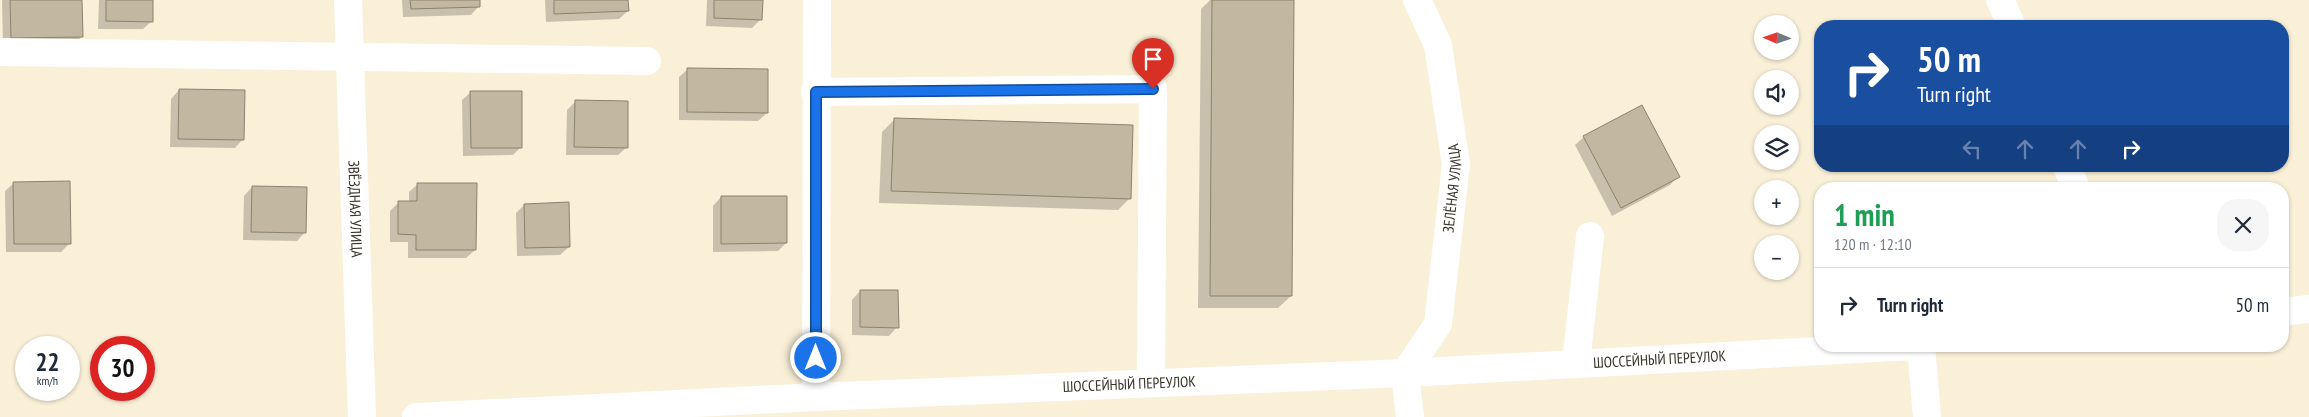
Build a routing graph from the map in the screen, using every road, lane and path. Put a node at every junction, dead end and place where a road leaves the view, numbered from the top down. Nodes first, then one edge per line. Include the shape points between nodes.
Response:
1 (348, 0) edge
2 (817, 0) edge
3 (1417, 0) edge
4 (2000, 0) edge
5 (2009, 20) edge
6 (0, 52) edge
7 (352, 59) junction
8 (647, 61) dead end
9 (816, 92) junction
10 (1590, 236) dead end
11 (2309, 309) edge
12 (2289, 311) edge
13 (1814, 351) edge
14 (1922, 352) edge
15 (1576, 363) junction
16 (1405, 373) junction
17 (1151, 383) junction
18 (816, 397) junction
19 (853, 407) edge
20 (467, 416) edge
21 (362, 417) edge
22 (416, 417) edge
23 (1410, 417) edge
24 (1928, 417) edge

1 - 7 street, ЗВЁЗДНАЯ УЛИЦА
2 - 9 street
3 - 16 street, ЗЕЛЁНАЯ УЛИЦА via 1438,46 1456,164 1438,324
4 - 5 street
6 - 7 street
7 - 8 street
7 - 21 street, ЗВЁЗДНАЯ УЛИЦА
9 - 17 street via 1153,89
9 - 18 street
10 - 15 street
11 - 12 street
13 - 15 street, ШОССЕЙНЫЙ ПЕРЕУЛОК
14 - 24 street
15 - 16 street, ШОССЕЙНЫЙ ПЕРЕУЛОК
16 - 17 street, ШОССЕЙНЫЙ ПЕРЕУЛОК
16 - 23 street
17 - 19 street, ШОССЕЙНЫЙ ПЕРЕУЛОК
18 - 19 street, ШОССЕЙНЫЙ ПЕРЕУЛОК
18 - 20 street, ШОССЕЙНЫЙ ПЕРЕУЛОК
20 - 22 street, ШОССЕЙНЫЙ ПЕРЕУЛОК

